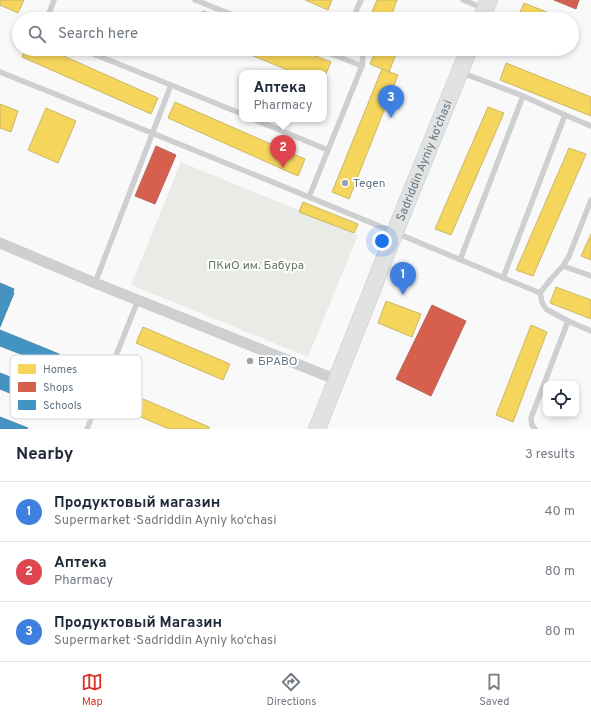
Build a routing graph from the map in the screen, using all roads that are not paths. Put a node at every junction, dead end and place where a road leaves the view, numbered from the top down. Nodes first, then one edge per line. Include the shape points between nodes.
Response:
1 (54, 0) edge
2 (195, 0) edge
3 (361, 0) edge
4 (463, 0) edge
5 (485, 9) edge
6 (49, 12) edge
7 (225, 12) edge
8 (356, 12) edge
9 (98, 56) edge
10 (337, 56) edge
11 (363, 56) edge
12 (466, 56) edge
13 (362, 66) junction
14 (0, 72) edge
15 (460, 72) junction
16 (171, 85) junction
17 (523, 96) junction
18 (239, 113) edge
19 (565, 115) junction
20 (260, 122) edge
21 (591, 126) edge
22 (153, 132) junction
23 (328, 150) junction
24 (309, 197) junction
25 (591, 200) edge
26 (394, 232) junction
27 (0, 243) edge
28 (460, 260) junction
29 (563, 266) junction
30 (591, 276) edge
31 (503, 278) junction
32 (95, 283) junction
33 (540, 293) junction
34 (138, 300) junction
35 (568, 321) junction
36 (591, 331) edge
37 (116, 355) edge
38 (337, 380) junction
39 (91, 419) edge
40 (87, 429) edge
41 (317, 429) edge
42 (535, 429) edge

1 - 6 lane
2 - 7 lane
3 - 8 lane
4 - 5 lane
9 - 16 lane
10 - 13 lane
11 - 13 lane
12 - 15 street, Sadriddin Ayniy ko‘chasi
13 - 23 lane
14 - 22 lane
15 - 17 lane
15 - 26 street, Sadriddin Ayniy ko‘chasi
16 - 18 lane
16 - 22 lane
17 - 19 lane
17 - 28 lane
19 - 21 lane
19 - 31 lane
20 - 23 lane
22 - 24 lane
22 - 32 lane
23 - 24 lane
24 - 26 lane
25 - 29 lane
26 - 28 lane
26 - 38 street, Sadriddin Ayniy ko‘chasi
27 - 32 street
28 - 31 lane
29 - 30 lane
29 - 33 lane
31 - 33 lane
32 - 34 street
33 - 35 lane via 546,309
34 - 37 lane
34 - 38 street
35 - 36 lane
35 - 42 lane via 531,418
38 - 41 street, Sadriddin Ayniy ko‘chasi
39 - 40 lane

